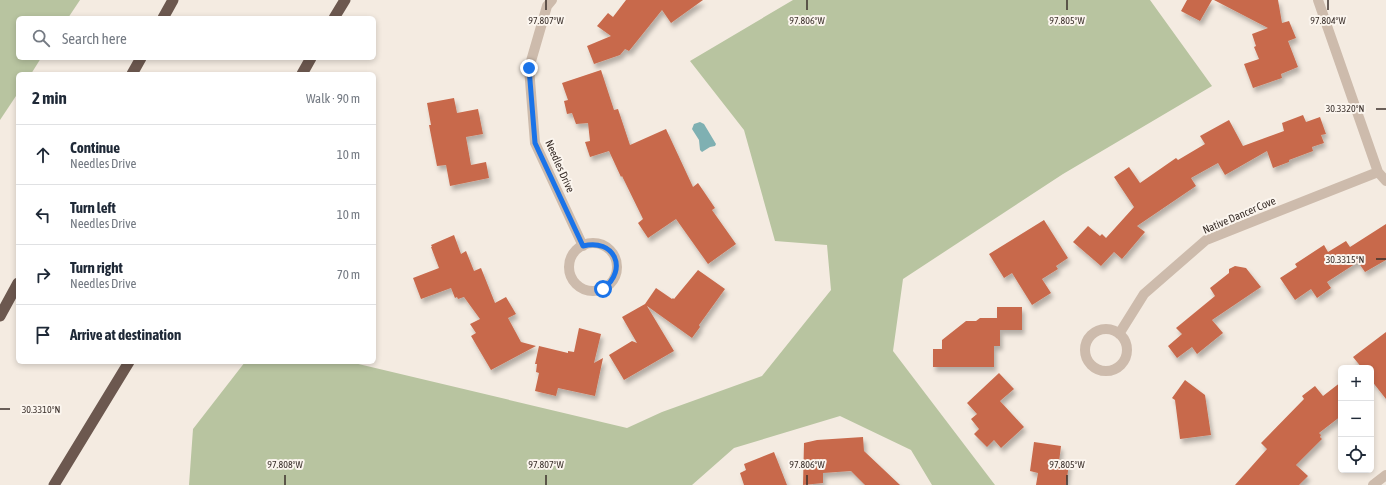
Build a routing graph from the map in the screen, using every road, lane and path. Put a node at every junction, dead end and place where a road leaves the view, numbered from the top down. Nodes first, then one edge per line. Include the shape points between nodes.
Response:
1 (173, 0) edge
2 (345, 0) edge
3 (552, 0) edge
4 (1318, 0) edge
5 (164, 16) edge
6 (335, 16) edge
7 (139, 60) edge
8 (311, 60) edge
9 (133, 72) edge
10 (303, 72) edge
11 (1378, 172) junction
12 (1386, 181) edge
13 (583, 246) junction
14 (16, 287) edge
15 (0, 316) edge
16 (1119, 334) junction
17 (128, 364) edge
18 (1386, 476) edge
19 (54, 485) edge
20 (1373, 485) edge

1 - 5 highway
2 - 6 highway
3 - 13 street, Needles Drive via 547,6 529,68 535,143
4 - 11 street
7 - 9 highway
8 - 10 highway
11 - 12 street
11 - 16 street, Native Dancer Cove via 1206,240 1144,294
13 - 13 street via 575,251 570,260 571,278 585,290 603,289 611,283 615,275 615,257 601,245
14 - 15 highway
16 - 16 street via 1104,329 1089,337 1085,352 1092,366 1108,371 1122,364 1127,348 1125,340
17 - 19 highway
18 - 20 street

